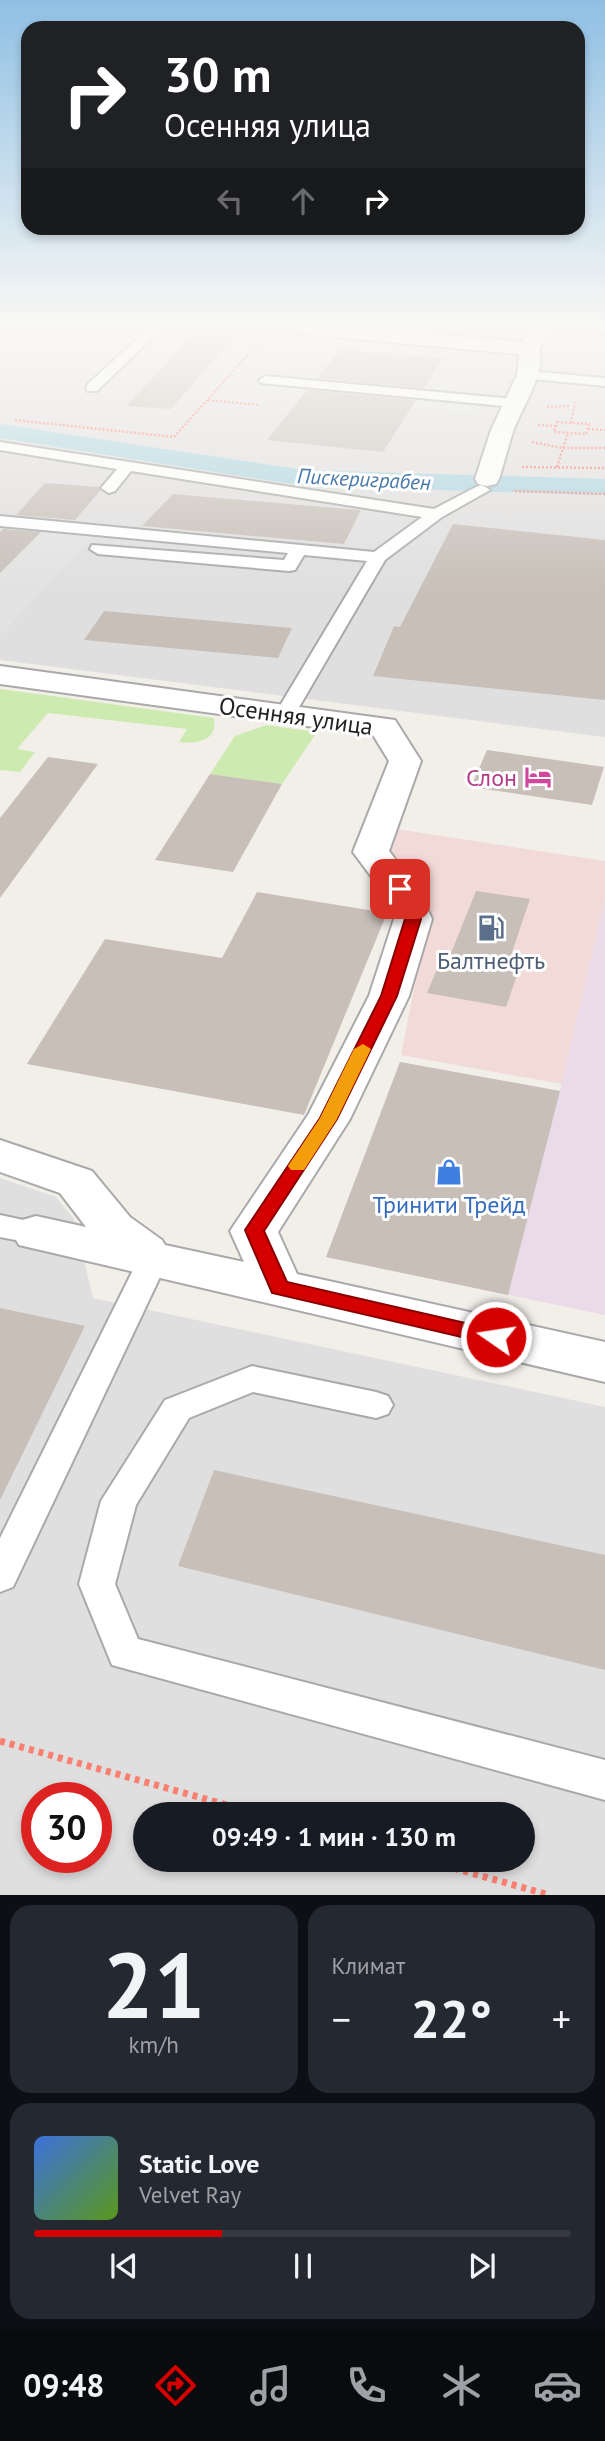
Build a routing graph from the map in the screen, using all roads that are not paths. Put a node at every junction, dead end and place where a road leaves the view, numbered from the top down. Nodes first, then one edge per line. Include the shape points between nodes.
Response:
1 (508, 416) edge
2 (0, 446) edge
3 (126, 467) junction
4 (484, 485) joint
5 (109, 488) dead end
6 (436, 514) junction
7 (0, 521) edge
8 (98, 549) dead end
9 (299, 549) junction
10 (378, 557) junction
11 (0, 675) edge
12 (285, 714) junction
13 (0, 1155) edge
14 (18, 1229) edge
15 (154, 1258) junction
16 (279, 1288) junction
17 (605, 1362) edge
18 (376, 1405) dead end
19 (0, 1576) edge
20 (605, 1780) edge

1 - 4 street
2 - 3 lane
3 - 5 lane
3 - 6 lane
4 - 6 lane
6 - 10 lane
7 - 9 lane via 79,524
8 - 9 lane via 289,566
9 - 10 lane
10 - 12 lane
11 - 12 street, Осенняя улица
12 - 16 street, Осенняя улица via 384,727 405,761 371,852 400,889 413,919 389,996 328,1119 254,1230
13 - 15 street via 76,1182 113,1229
14 - 15 street
15 - 16 street
15 - 19 lane
16 - 17 street
18 - 20 lane via 252,1379 177,1409 118,1501 97,1584 125,1653

